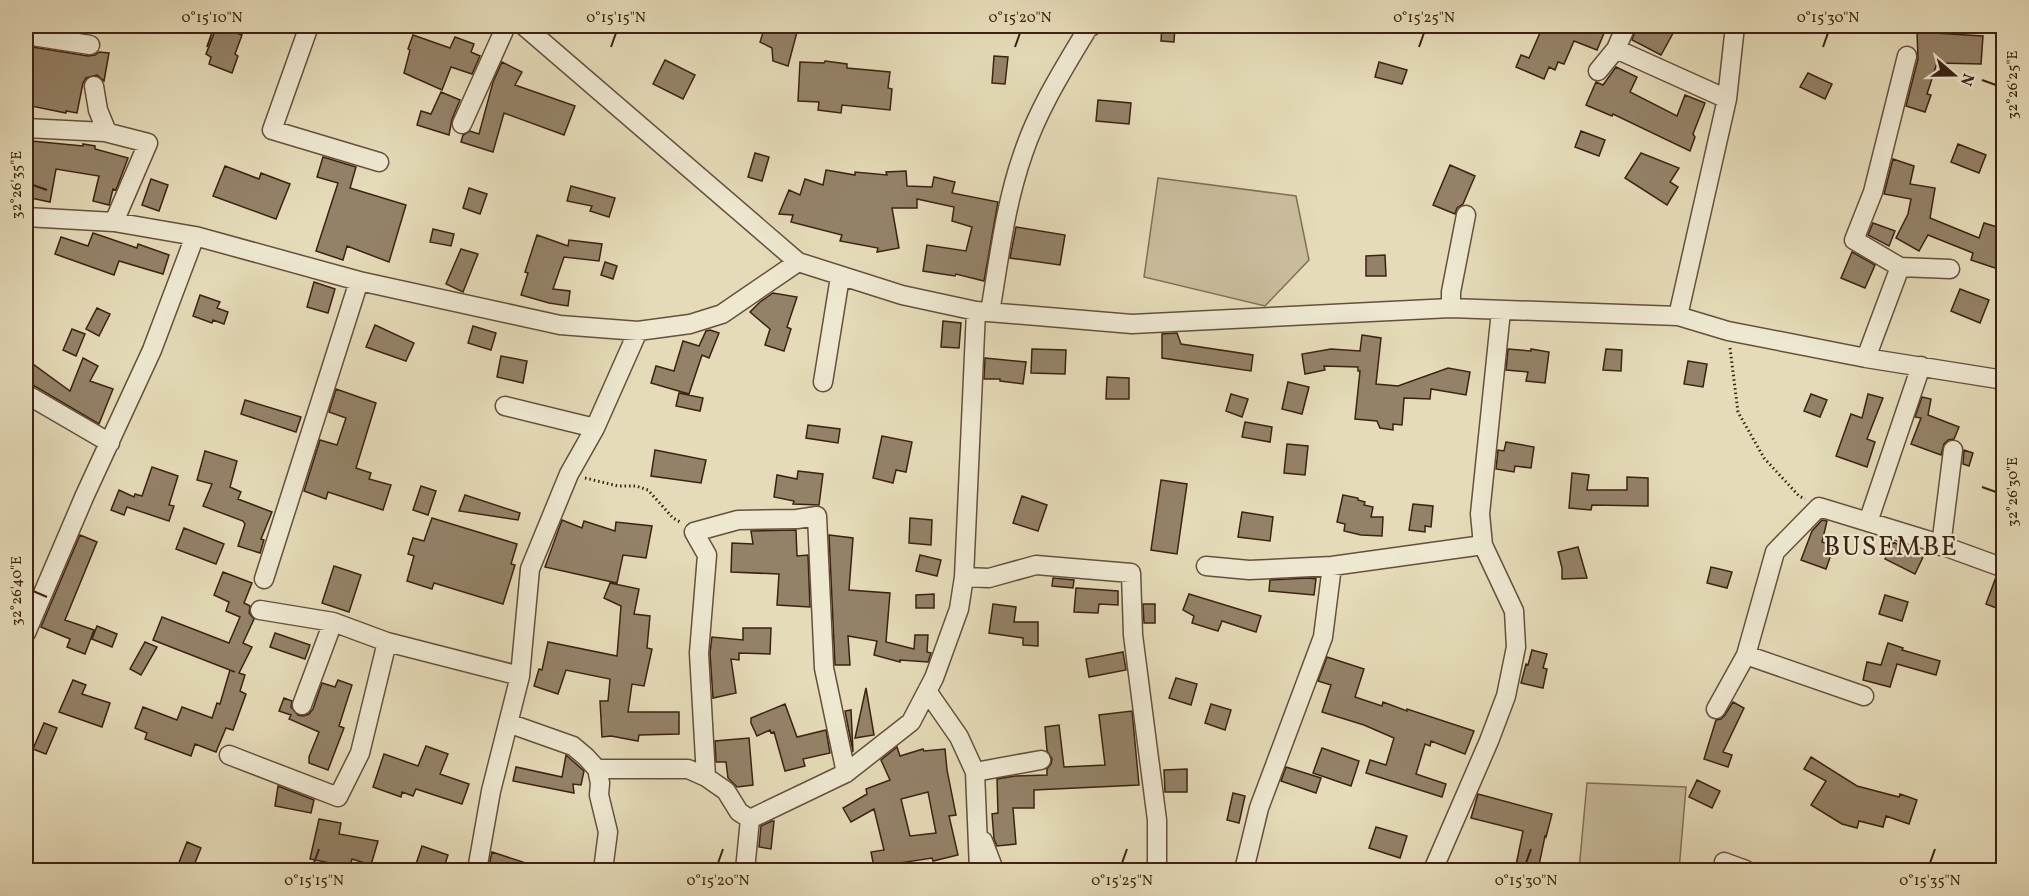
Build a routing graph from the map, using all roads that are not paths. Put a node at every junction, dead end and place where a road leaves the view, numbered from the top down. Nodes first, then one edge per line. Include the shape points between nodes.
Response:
1 (309, 26) edge
2 (506, 26) edge
3 (524, 26) edge
4 (1092, 26) edge
5 (1626, 26) edge
6 (1735, 26) edge
7 (26, 35) edge
8 (90, 45) dead end
9 (1616, 49) junction
10 (1907, 56) dead end
11 (1598, 71) dead end
12 (94, 86) dead end
13 (1727, 99) junction
14 (462, 124) dead end
15 (26, 128) edge
16 (107, 132) junction
17 (379, 162) dead end
18 (1466, 215) dead end
19 (26, 218) edge
20 (114, 222) junction
21 (195, 236) junction
22 (798, 262) junction
23 (1900, 267) junction
24 (1950, 269) dead end
25 (840, 277) junction
26 (359, 281) junction
27 (1451, 308) junction
28 (1501, 311) junction
29 (983, 312) junction
30 (1678, 316) junction
31 (638, 331) junction
32 (1866, 358) junction
33 (1921, 366) junction
34 (2004, 380) edge
35 (824, 382) dead end
36 (31, 397) dead end
37 (505, 406) dead end
38 (595, 428) junction
39 (110, 443) junction
40 (1953, 450) dead end
41 (1868, 522) junction
42 (1482, 545) junction
43 (1941, 546) junction
44 (1206, 566) dead end
45 (1332, 566) junction
46 (2004, 568) edge
47 (964, 577) junction
48 (264, 579) dead end
49 (260, 610) dead end
50 (333, 622) junction
51 (26, 633) edge
52 (387, 642) junction
53 (1746, 655) junction
54 (520, 676) junction
55 (927, 691) junction
56 (1864, 696) dead end
57 (302, 705) dead end
58 (1716, 709) dead end
59 (508, 723) junction
60 (229, 755) dead end
61 (1041, 760) dead end
62 (597, 769) junction
63 (846, 772) junction
64 (975, 772) junction
65 (706, 777) junction
66 (750, 819) junction
67 (978, 825) junction
68 (1724, 862) dead end
69 (477, 870) edge
70 (603, 870) edge
71 (745, 870) edge
72 (979, 870) edge
73 (994, 870) edge
74 (1157, 870) edge
75 (1244, 870) edge
76 (1433, 870) edge
77 (1746, 870) edge

1 - 17 street via 272,130
2 - 14 street
3 - 22 street
4 - 29 street via 1052,89 1023,154
5 - 9 street
6 - 13 street
7 - 8 street
9 - 11 street
9 - 13 street
10 - 23 street via 1873,192 1854,240
12 - 16 street
13 - 30 street
15 - 16 street
16 - 20 street via 148,143
18 - 27 street
19 - 20 street
20 - 21 street
21 - 26 street
21 - 39 street via 152,350
22 - 25 street
22 - 31 street via 722,314 690,324
23 - 24 street
23 - 32 street
25 - 29 street
25 - 35 street
26 - 31 street via 560,325
26 - 48 street
27 - 28 street
27 - 29 street via 1132,324
28 - 30 street
28 - 42 street via 1480,514
29 - 47 street
30 - 32 street via 1728,331
31 - 38 street
32 - 33 street
33 - 34 street
33 - 41 street
36 - 39 street
37 - 38 street
38 - 54 street via 569,474 530,569
39 - 51 street
40 - 43 street
41 - 43 street
41 - 53 street via 1819,507 1775,552
42 - 45 street
42 - 76 street via 1514,611 1516,647 1506,696
43 - 46 street
44 - 45 street via 1250,570
45 - 75 street via 1323,637 1259,808
47 - 55 street via 959,609
47 - 74 street via 989,578 1036,564 1131,573 1133,634 1157,820
49 - 50 street
50 - 52 street
50 - 57 street
52 - 54 street
52 - 60 street via 360,753 338,797
53 - 56 street
53 - 58 street
54 - 59 street
55 - 63 street via 911,722
55 - 64 street via 959,737
59 - 62 street via 573,746
59 - 69 street
61 - 64 street
62 - 65 street via 688,769
62 - 70 street via 608,832
63 - 65 street via 824,668 817,516 738,520 694,532 707,555 699,653
63 - 66 street
64 - 67 street
65 - 66 street via 726,791 739,812
66 - 71 street
67 - 72 street
67 - 73 street
68 - 77 street

